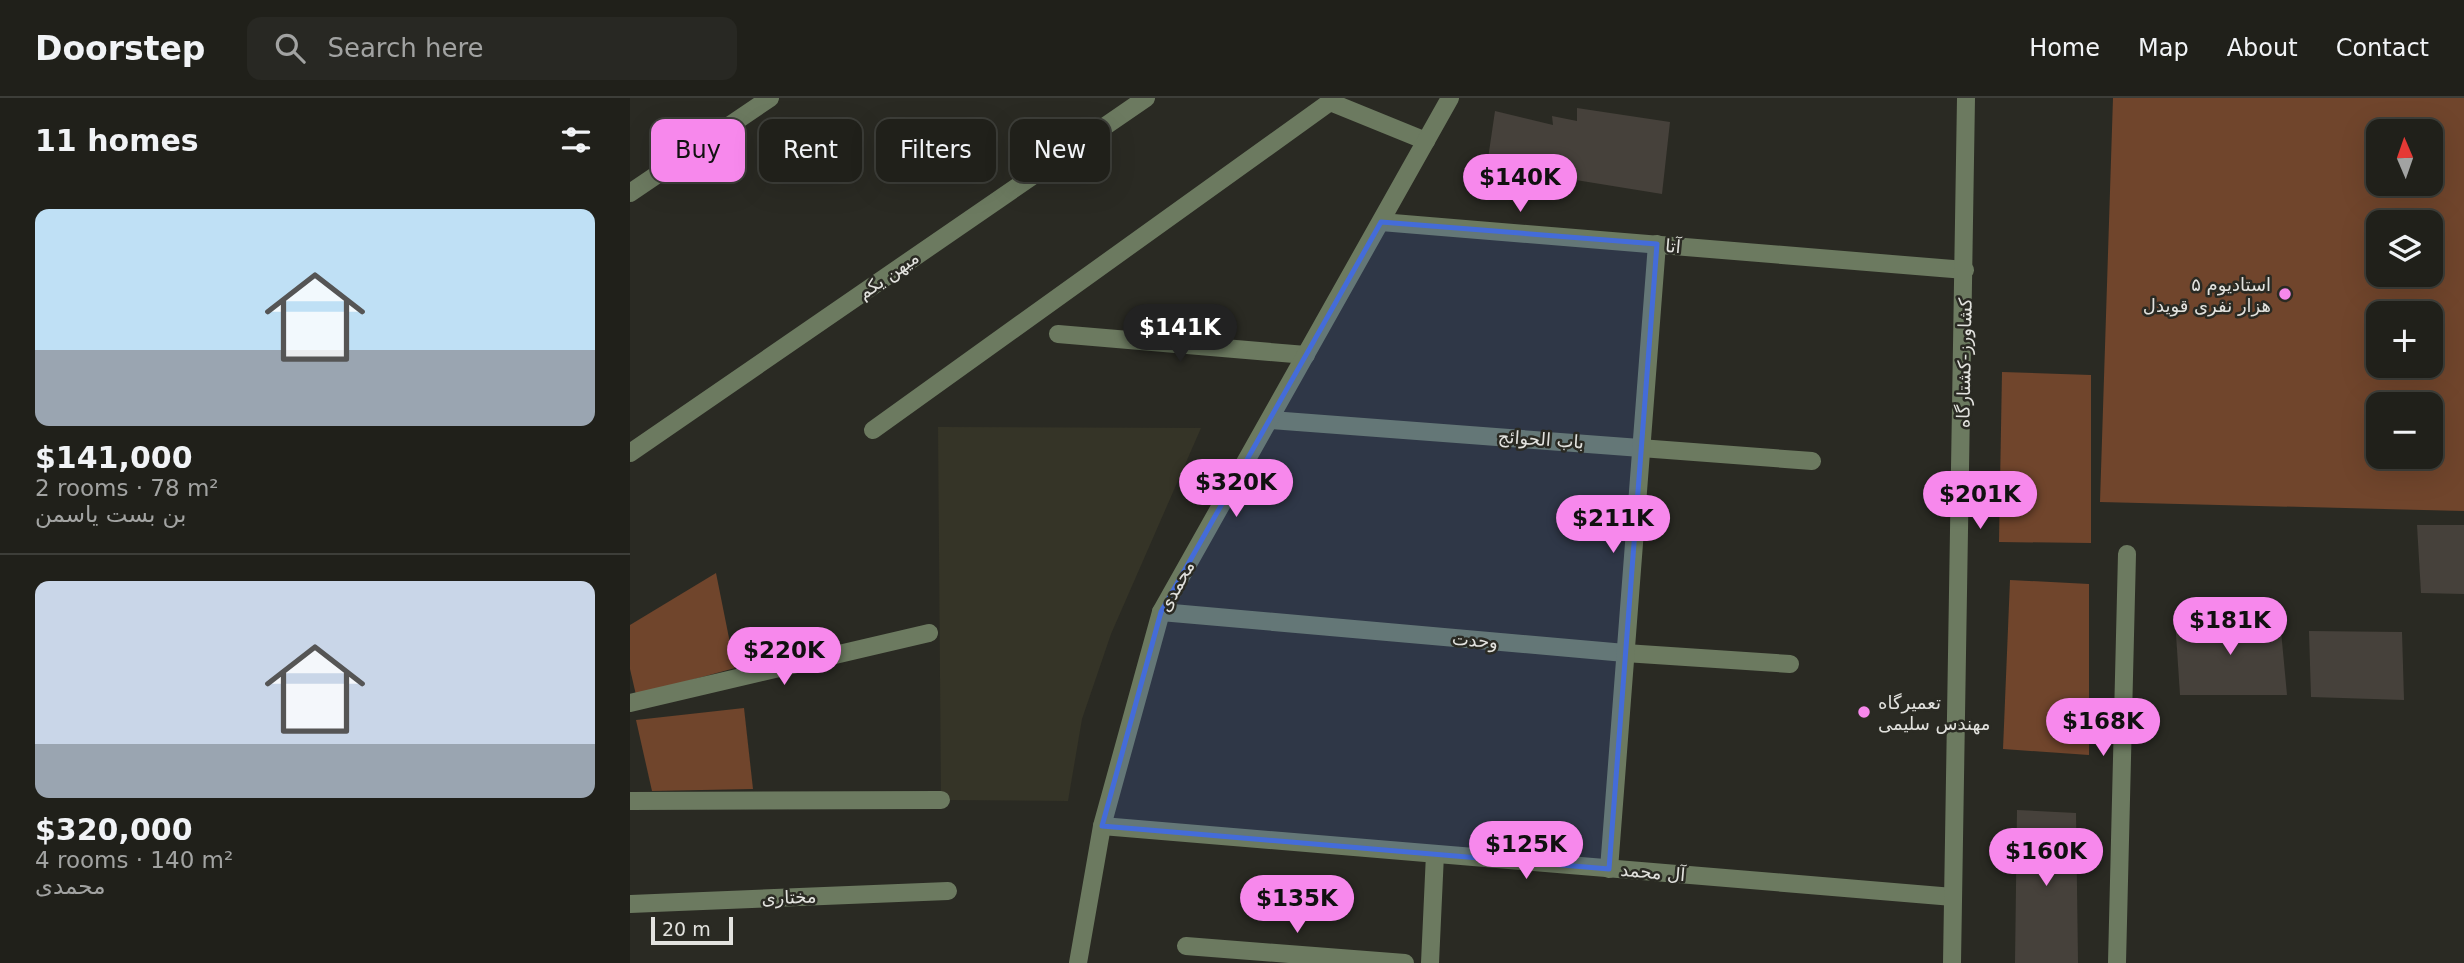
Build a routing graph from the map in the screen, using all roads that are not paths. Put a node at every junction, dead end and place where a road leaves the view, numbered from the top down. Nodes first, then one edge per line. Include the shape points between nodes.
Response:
1 (771, 98) edge
2 (1146, 98) edge
3 (1450, 98) edge
4 (1966, 98) edge
5 (1426, 141) junction
6 (630, 193) edge
7 (1381, 222) junction
8 (1657, 244) junction
9 (1965, 270) junction
10 (1058, 334) dead end
11 (1306, 355) junction
12 (1270, 420) junction
13 (873, 430) dead end
14 (1641, 446) junction
15 (630, 453) edge
16 (1812, 461) dead end
17 (2127, 554) dead end
18 (1161, 612) junction
19 (929, 633) dead end
20 (1625, 653) junction
21 (1790, 664) dead end
22 (630, 703) edge
23 (941, 800) dead end
24 (630, 801) edge
25 (1102, 826) junction
26 (1435, 854) junction
27 (1609, 869) junction
28 (948, 891) dead end
29 (1953, 897) junction
30 (630, 904) edge
31 (1186, 946) dead end
32 (1078, 963) edge
33 (1405, 963) edge
34 (1430, 963) edge
35 (1952, 963) edge
36 (2117, 963) edge

1 - 6 street
2 - 15 street, میهن یکم
3 - 5 street, محمدی
4 - 9 street, کشاورز-کشتارگاه
5 - 7 street, محمدی
5 - 13 street via 1330,103
7 - 8 street, آتا
7 - 11 street, محمدی
8 - 9 street, آتا
8 - 14 street
9 - 29 street, کشاورز-کشتارگاه
10 - 11 street
11 - 12 street, محمدی
12 - 14 street, باب الحوائج
12 - 18 street, محمدی
14 - 16 street, باب الحوائج
14 - 20 street
17 - 36 street
18 - 20 street, وحدت
18 - 25 street, محمدی
19 - 22 street
20 - 21 street, وحدت
20 - 27 street
23 - 24 street
25 - 26 street, آل محمد
25 - 32 street, محمدی
26 - 27 street, آل محمد
26 - 34 street
27 - 29 street, آل محمد
28 - 30 street, مختاری
29 - 35 street, کشاورز-کشتارگاه
31 - 33 street

